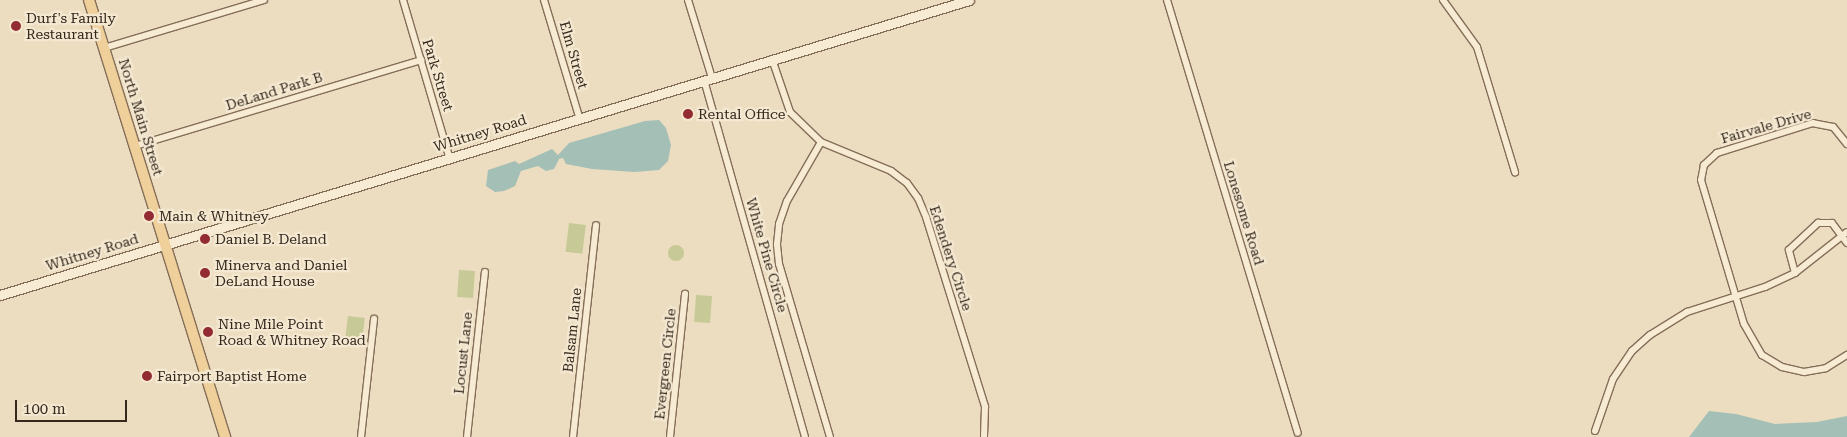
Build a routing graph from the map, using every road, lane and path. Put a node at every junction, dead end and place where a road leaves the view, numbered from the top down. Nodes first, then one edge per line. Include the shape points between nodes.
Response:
1 (90, 0) edge
2 (264, 0) edge
3 (403, 0) edge
4 (544, 0) edge
5 (688, 0) edge
6 (969, 0) edge
7 (1167, 0) edge
8 (1443, 0) edge
9 (104, 48) junction
10 (772, 59) junction
11 (421, 60) junction
12 (708, 79) junction
13 (579, 117) junction
14 (820, 142) junction
15 (1847, 144) edge
16 (135, 146) junction
17 (449, 156) junction
18 (1515, 172) dead end
19 (596, 225) dead end
20 (1845, 234) edge
21 (165, 243) junction
22 (1847, 243) edge
23 (485, 272) dead end
24 (1795, 273) junction
25 (685, 294) dead end
26 (0, 295) edge
27 (1735, 296) junction
28 (374, 319) dead end
29 (1847, 355) edge
30 (1595, 430) dead end
31 (1298, 433) dead end
32 (225, 437) edge
33 (361, 437) edge
34 (467, 437) edge
35 (573, 437) edge
36 (670, 437) edge
37 (806, 437) edge
38 (830, 437) edge
39 (984, 437) edge

1 - 9 main road, North Main Street
2 - 9 street
3 - 11 street, Park Street
4 - 13 street, Elm Street
5 - 12 street, White Pine Circle
6 - 10 main road, Whitney Road
7 - 31 street, Lonesome Road
8 - 18 street via 1477,47
9 - 16 main road, North Main Street
10 - 12 main road, Whitney Road
10 - 14 street, Edendery Circle via 790,112
11 - 16 street, DeLand Park B
11 - 17 street, Park Street
12 - 13 main road, Whitney Road
12 - 37 street, White Pine Circle
13 - 17 main road, Whitney Road
14 - 38 street via 787,200 777,244 779,264
14 - 39 street, Edendery Circle via 891,171 918,198 984,407
15 - 27 street, Fairvale Drive via 1833,127 1812,123 1723,151 1707,161 1701,184
16 - 21 main road, North Main Street
17 - 21 main road, Whitney Road
19 - 35 street, Balsam Lane
20 - 22 street
20 - 24 street
20 - 24 street via 1832,223 1818,224 1789,250
21 - 26 main road, Whitney Road
21 - 32 main road, North Main Street
23 - 34 street, Locust Lane
24 - 27 street
25 - 36 street, Evergreen Circle
27 - 29 street, Fairvale Drive via 1750,337 1772,362 1794,370 1815,371
27 - 30 street via 1676,317 1632,351 1613,379
28 - 33 street

